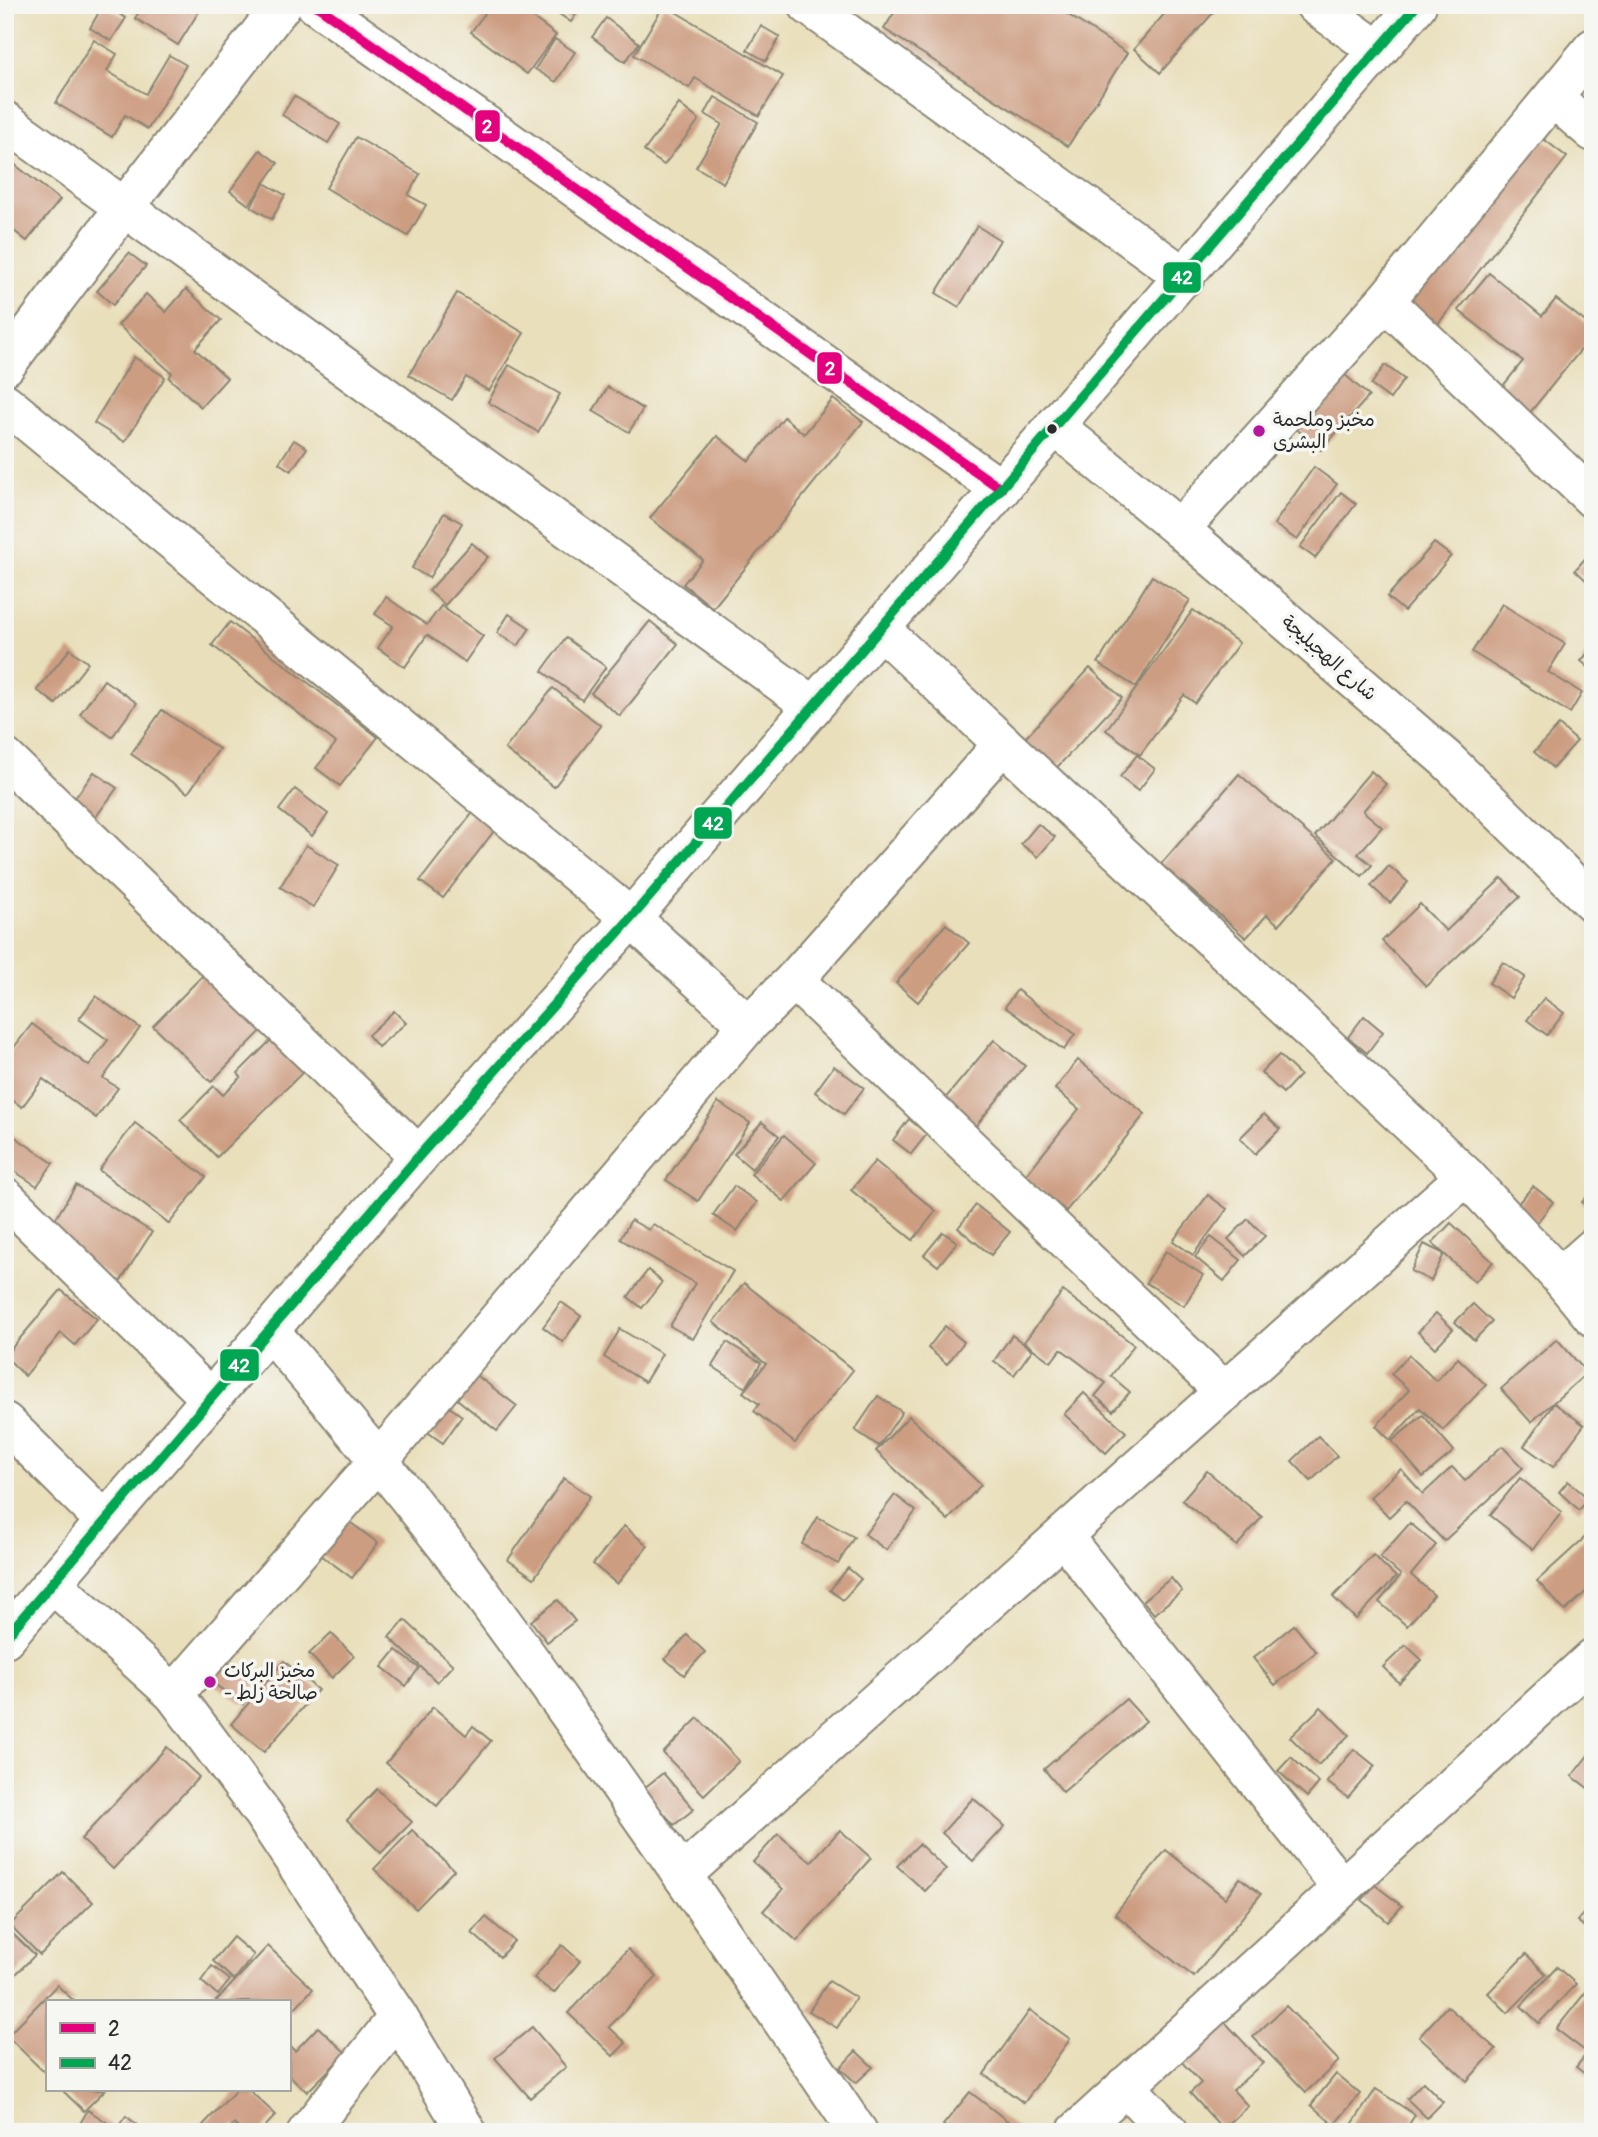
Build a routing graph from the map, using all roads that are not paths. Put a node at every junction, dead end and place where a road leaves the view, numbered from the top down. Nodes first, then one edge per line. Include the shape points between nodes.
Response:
1 (282, 5) edge
2 (316, 5) edge
3 (808, 5) edge
4 (1315, 5) edge
5 (1417, 5) edge
6 (1593, 48) edge
7 (1378, 50) junction
8 (1553, 98) junction
9 (5, 121) edge
10 (1593, 132) edge
11 (124, 208) junction
12 (1185, 277) junction
13 (1385, 301) junction
14 (5, 366) edge
15 (5, 403) edge
16 (1055, 426) junction
17 (1000, 489) junction
18 (1593, 499) edge
19 (1180, 529) junction
20 (880, 629) junction
21 (813, 706) junction
22 (1003, 744) junction
23 (5, 758) edge
24 (1593, 903) edge
25 (631, 918) junction
26 (794, 980) junction
27 (748, 1025) junction
28 (419, 1156) junction
29 (1466, 1176) junction
30 (5, 1197) edge
31 (1593, 1248) edge
32 (1560, 1277) junction
33 (1593, 1317) edge
34 (269, 1330) junction
35 (1225, 1392) junction
36 (210, 1398) junction
37 (5, 1422) edge
38 (379, 1460) junction
39 (104, 1521) junction
40 (1063, 1536) junction
41 (52, 1583) junction
42 (5, 1638) edge
43 (1593, 1658) edge
44 (174, 1694) junction
45 (682, 1875) junction
46 (1342, 1888) junction
47 (398, 2017) junction
48 (1125, 2086) junction
49 (307, 2132) edge
50 (467, 2132) edge
51 (859, 2132) edge
52 (1076, 2132) edge
53 (1169, 2132) edge

1 - 11 street
2 - 17 street
3 - 12 street
4 - 7 street
5 - 7 street
6 - 8 street
7 - 12 street
8 - 10 street
8 - 13 street
9 - 11 street
11 - 14 street
11 - 21 street
12 - 16 street
13 - 18 street
13 - 19 street
15 - 25 street
16 - 17 street
16 - 19 street, شارع الهجيليجة
17 - 20 street
19 - 24 street, شارع الهجيليجة via 1447,760
20 - 21 street
20 - 22 street
21 - 25 street
22 - 26 street
22 - 29 street
23 - 28 street
25 - 27 street
25 - 28 street
26 - 27 street
26 - 35 street
27 - 38 street
28 - 34 street
29 - 32 street
29 - 35 street
30 - 36 street
31 - 32 street
32 - 33 street
34 - 36 street
34 - 38 street
35 - 40 street
36 - 39 street
37 - 39 street
38 - 44 street
38 - 45 street
39 - 41 street
40 - 45 street
40 - 46 street
41 - 42 street
41 - 44 street
43 - 46 street
44 - 47 street via 263,1814
45 - 51 street
46 - 48 street
47 - 49 street
47 - 50 street
48 - 52 street
48 - 53 street

